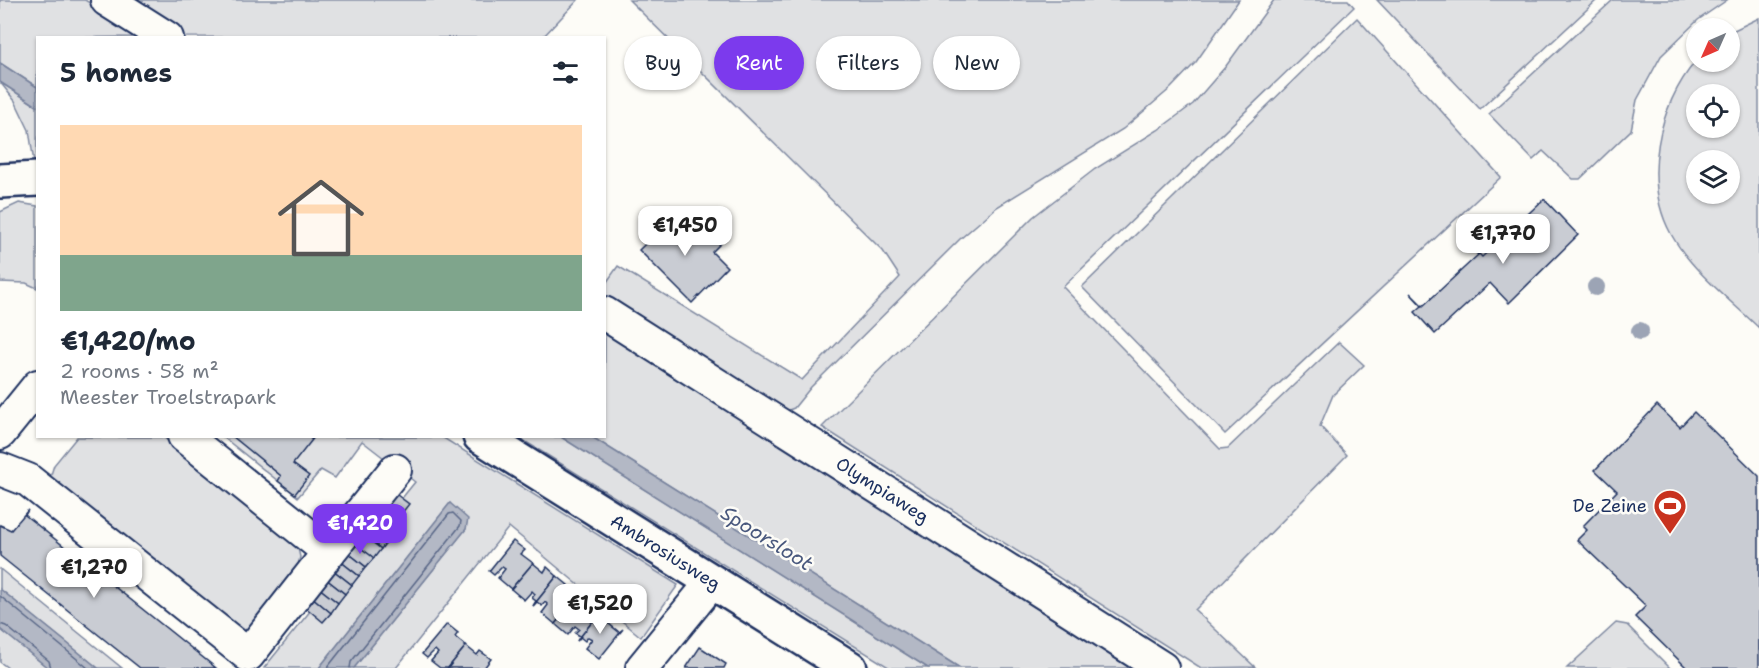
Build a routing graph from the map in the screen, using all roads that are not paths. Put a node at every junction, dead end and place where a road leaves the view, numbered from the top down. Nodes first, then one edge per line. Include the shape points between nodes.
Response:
1 (107, 0) edge
2 (164, 36) edge
3 (36, 179) edge
4 (0, 182) edge
5 (606, 314) edge
6 (36, 389) edge
7 (0, 434) edge
8 (186, 438) edge
9 (483, 438) edge
10 (0, 469) edge
11 (394, 470) dead end
12 (329, 552) junction
13 (712, 582) junction
14 (642, 668) edge
15 (850, 668) edge
16 (1162, 668) edge

1 - 2 street
3 - 4 main road
5 - 16 street, Olympiaweg
6 - 7 street
8 - 12 street
9 - 13 main road, Ambrosiusweg
10 - 12 street via 28,480 248,655
11 - 12 street
13 - 14 street
13 - 15 main road, Ambrosiusweg

